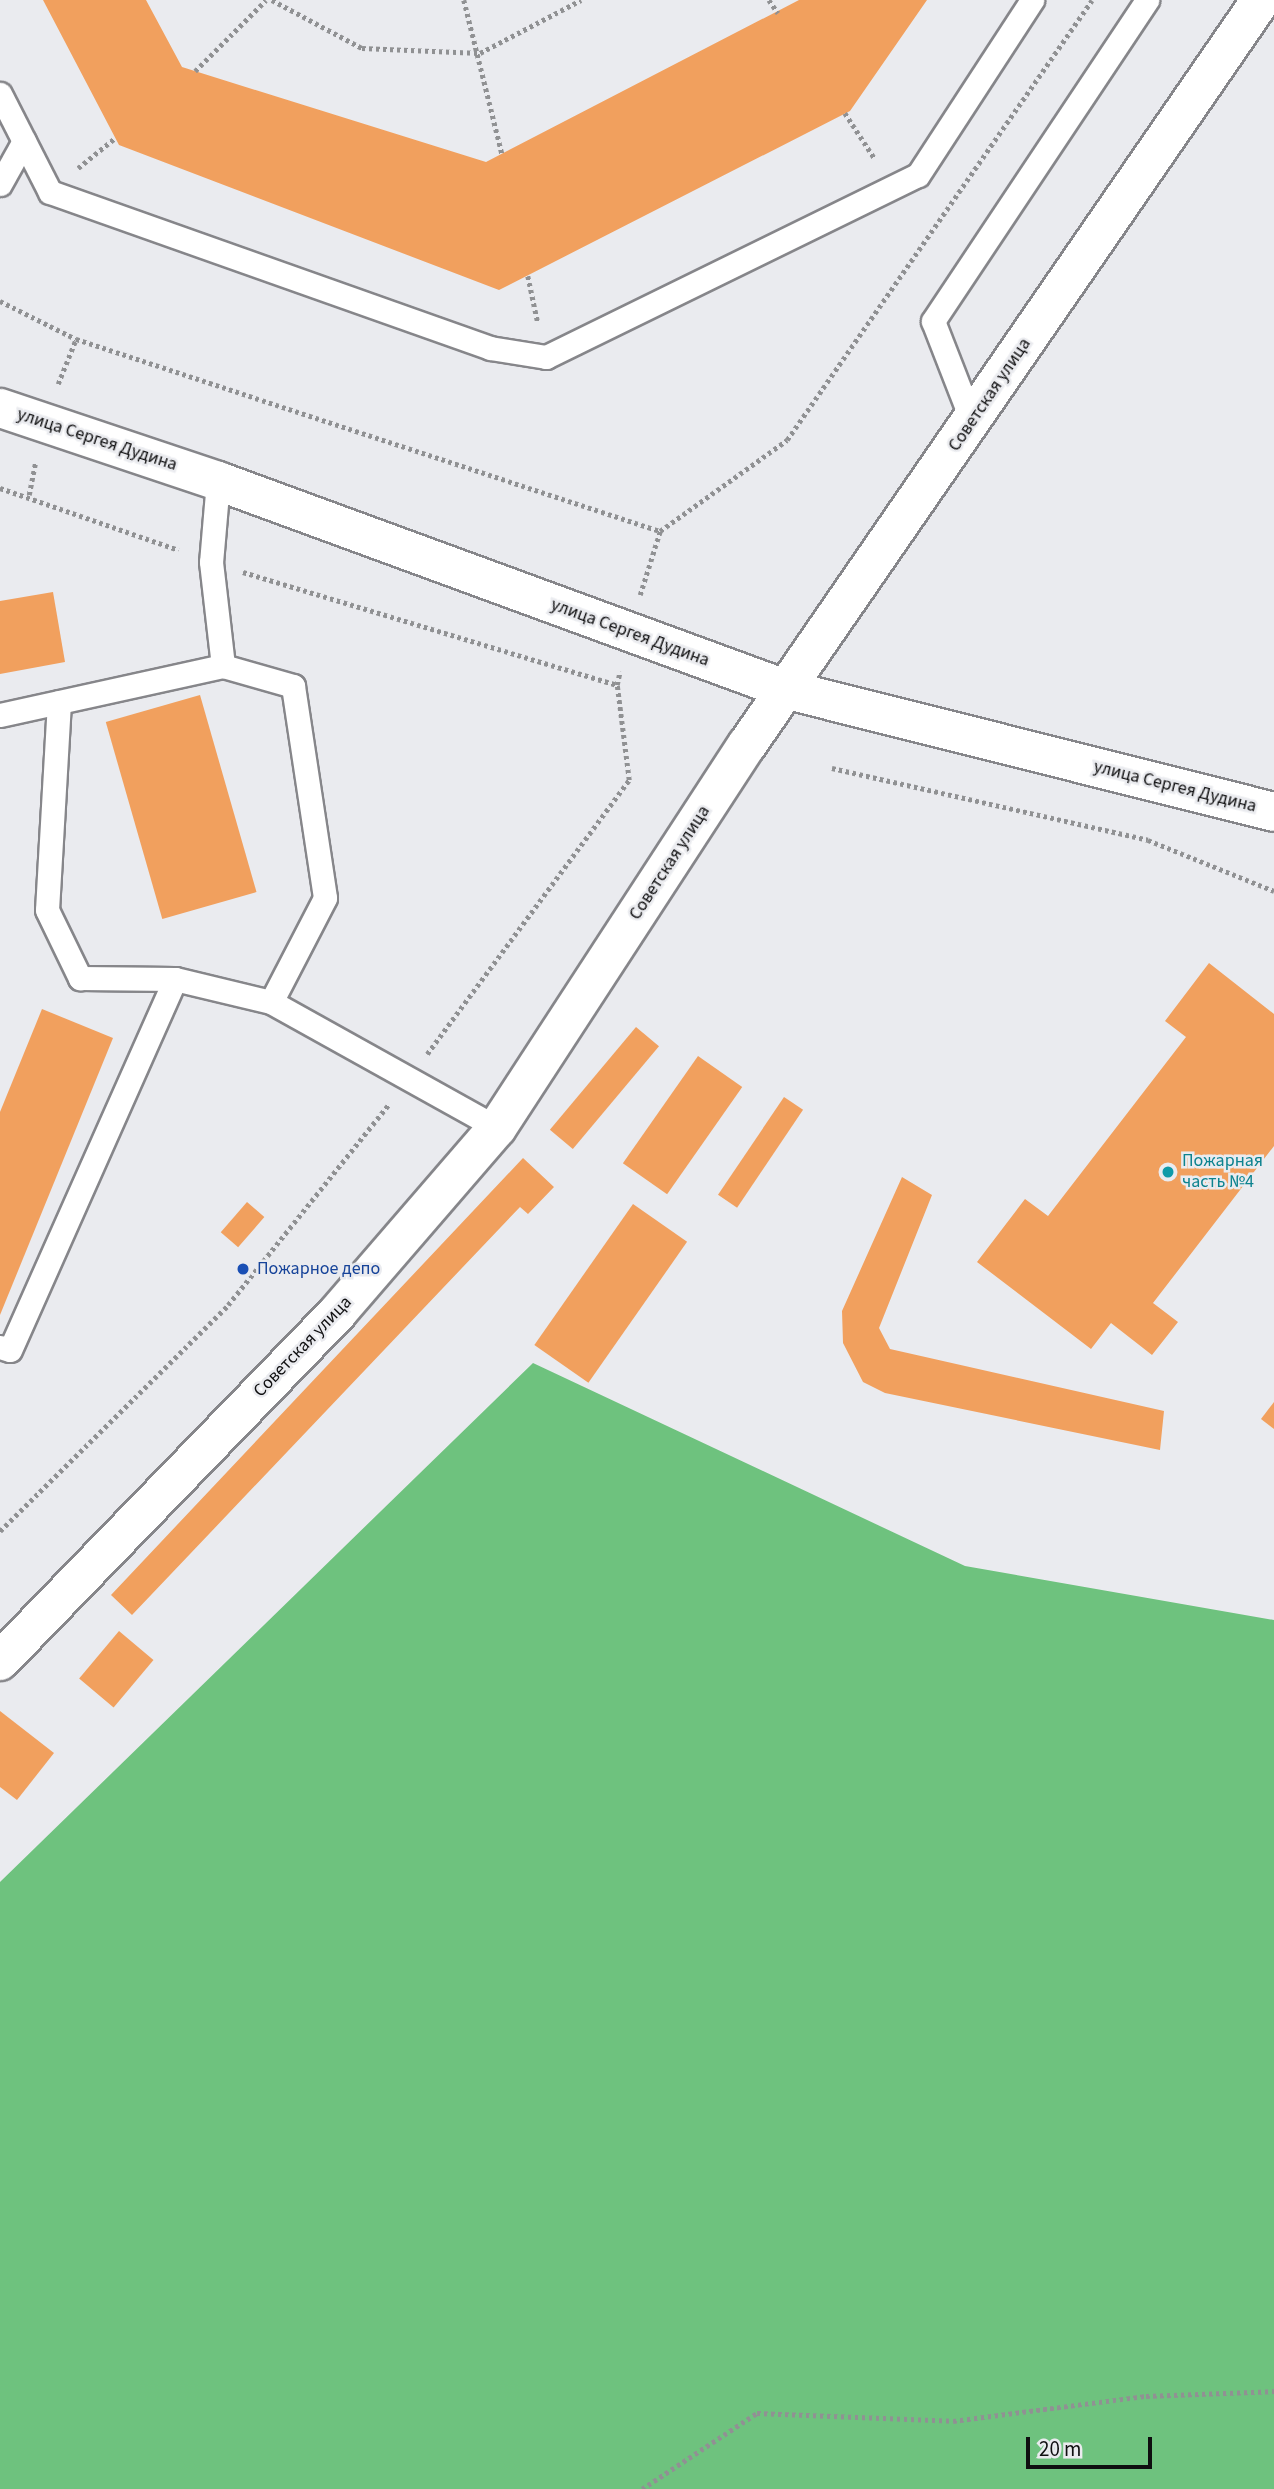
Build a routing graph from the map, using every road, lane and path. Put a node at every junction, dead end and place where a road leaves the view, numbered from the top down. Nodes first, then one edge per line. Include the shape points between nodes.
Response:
1 (265, 0) edge
2 (272, 0) edge
3 (464, 0) edge
4 (581, 0) edge
5 (769, 0) edge
6 (1032, 0) edge
7 (1092, 0) edge
8 (1147, 0) edge
9 (1261, 0) edge
10 (778, 13) dead end
11 (480, 53) junction
12 (195, 71) dead end
13 (0, 94) edge
14 (845, 113) dead end
15 (115, 138) dead end
16 (24, 141) junction
17 (502, 154) dead end
18 (0, 184) edge
19 (894, 187) junction
20 (50, 192) junction
21 (528, 276) dead end
22 (0, 301) edge
23 (546, 357) junction
24 (0, 408) edge
25 (972, 421) junction
26 (218, 481) junction
27 (0, 488) edge
28 (660, 531) junction
29 (211, 562) junction
30 (629, 633) junction
31 (223, 666) junction
32 (617, 685) junction
33 (789, 690) junction
34 (59, 702) junction
35 (0, 715) edge
36 (832, 768) dead end
37 (1274, 812) edge
38 (1274, 891) edge
39 (175, 979) junction
40 (271, 1002) junction
41 (408, 1079) junction
42 (497, 1128) junction
43 (0, 1347) edge
44 (0, 1531) edge
45 (0, 1661) edge
46 (1274, 2391) edge
47 (642, 2489) edge

1 - 12 path
2 - 11 path via 362,48
3 - 11 path
4 - 11 path
5 - 10 path
6 - 19 lane via 918,175
7 - 28 path via 787,440
8 - 25 lane via 933,321
9 - 25 street, Советская улица
11 - 17 path
13 - 16 lane
14 - 19 path
15 - 20 path
16 - 18 lane
16 - 20 lane
19 - 23 lane
20 - 23 lane via 490,348
21 - 23 path
22 - 28 path via 76,339
24 - 26 street, улица Сергея Дудина
25 - 33 street, Советская улица
26 - 29 lane
26 - 30 street, улица Сергея Дудина
27 - 29 path
28 - 30 path
29 - 31 lane
29 - 32 path
30 - 32 path
30 - 33 street, улица Сергея Дудина
31 - 34 lane
31 - 40 lane via 293,686 326,898
32 - 41 path via 629,780
33 - 37 street, улица Сергея Дудина
33 - 42 street, Советская улица
34 - 35 lane
34 - 39 lane via 47,910 80,978
36 - 38 path via 1148,840
39 - 40 lane
39 - 43 lane via 10,1350
40 - 41 lane
41 - 42 lane
41 - 44 path via 228,1305
42 - 45 street, Советская улица via 338,1312
46 - 47 path via 1146,2396 953,2421 757,2413

